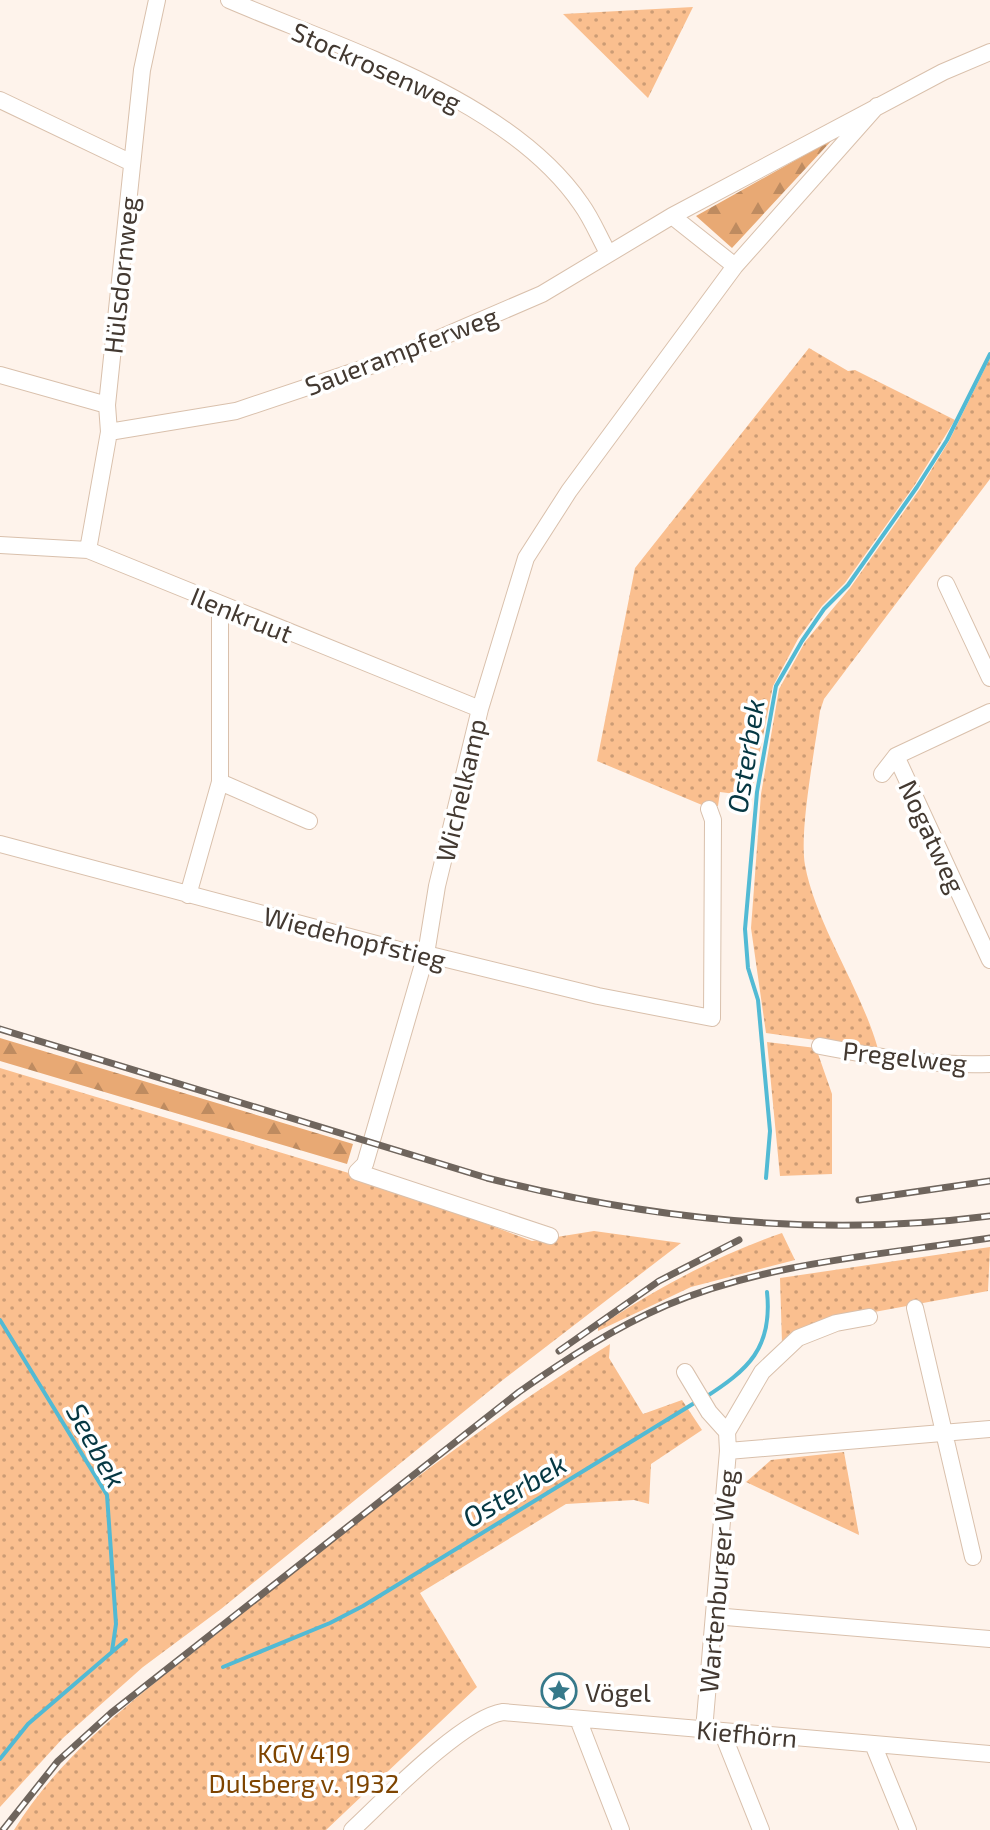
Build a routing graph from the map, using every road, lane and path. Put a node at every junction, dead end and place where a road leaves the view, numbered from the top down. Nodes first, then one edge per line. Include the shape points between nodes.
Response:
1 (157, 0) edge
2 (229, 0) edge
3 (990, 52) edge
4 (0, 100) edge
5 (877, 106) junction
6 (132, 163) junction
7 (672, 216) junction
8 (608, 253) junction
9 (735, 266) junction
10 (0, 375) edge
11 (107, 405) junction
12 (109, 432) junction
13 (0, 545) edge
14 (88, 550) junction
15 (946, 584) dead end
16 (220, 606) junction
17 (990, 678) edge
18 (480, 709) junction
19 (990, 712) edge
20 (896, 756) junction
21 (882, 774) dead end
22 (220, 782) junction
23 (709, 809) dead end
24 (309, 821) dead end
25 (0, 844) edge
26 (188, 895) junction
27 (426, 954) junction
28 (990, 960) edge
29 (820, 1046) dead end
30 (990, 1064) edge
31 (550, 1236) dead end
32 (915, 1308) dead end
33 (869, 1317) dead end
34 (685, 1372) dead end
35 (990, 1429) edge
36 (727, 1432) junction
37 (944, 1434) junction
38 (728, 1451) junction
39 (973, 1557) dead end
40 (714, 1616) junction
41 (990, 1639) edge
42 (578, 1719) junction
43 (704, 1730) junction
44 (722, 1732) junction
45 (873, 1744) junction
46 (990, 1754) edge
47 (352, 1830) edge
48 (621, 1830) edge
49 (761, 1830) edge
50 (908, 1830) edge

1 - 6 street, Hülsdornweg via 142,70
2 - 8 street, Stockrosenweg via 459,99 530,150 581,203
3 - 5 street, Sauerampferweg
4 - 6 street
5 - 7 street, Sauerampferweg
5 - 9 street, Sauerampferweg
6 - 11 street, Hülsdornweg
7 - 8 street, Sauerampferweg
7 - 9 street
8 - 12 street, Sauerampferweg via 542,294 391,359 236,411
9 - 18 street, Wichelkamp via 569,491 526,558
10 - 11 street
11 - 12 street, Hülsdornweg
12 - 14 street, Hülsdornweg
13 - 14 street, Ilenkruut
14 - 16 street, Ilenkruut
15 - 17 street
16 - 18 street, Ilenkruut
16 - 22 street
18 - 27 street, Wichelkamp
19 - 20 street
20 - 21 street
20 - 28 street, Nogatweg
22 - 24 street
22 - 26 street
23 - 27 street, Wiedehopfstieg via 712,1018
25 - 26 street, Wiedehopfstieg
26 - 27 street, Wiedehopfstieg
27 - 31 street, Wichelkamp via 365,1164 357,1172
29 - 30 street, Pregelweg via 899,1061
32 - 37 street
33 - 36 street, Wartenburger Weg via 798,1338 762,1372
34 - 36 street, Wartenburger Weg
35 - 37 street
36 - 38 street, Wartenburger Weg
37 - 38 street
37 - 39 street
38 - 40 street, Wartenburger Weg
40 - 41 street
40 - 43 street, Wartenburger Weg
42 - 43 street, Kiefhörn
42 - 47 street, Kiefhörn via 489,1714 420,1767
42 - 48 street
43 - 44 street, Kiefhörn
44 - 45 street, Kiefhörn
44 - 49 street
45 - 46 street, Kiefhörn
45 - 50 street

